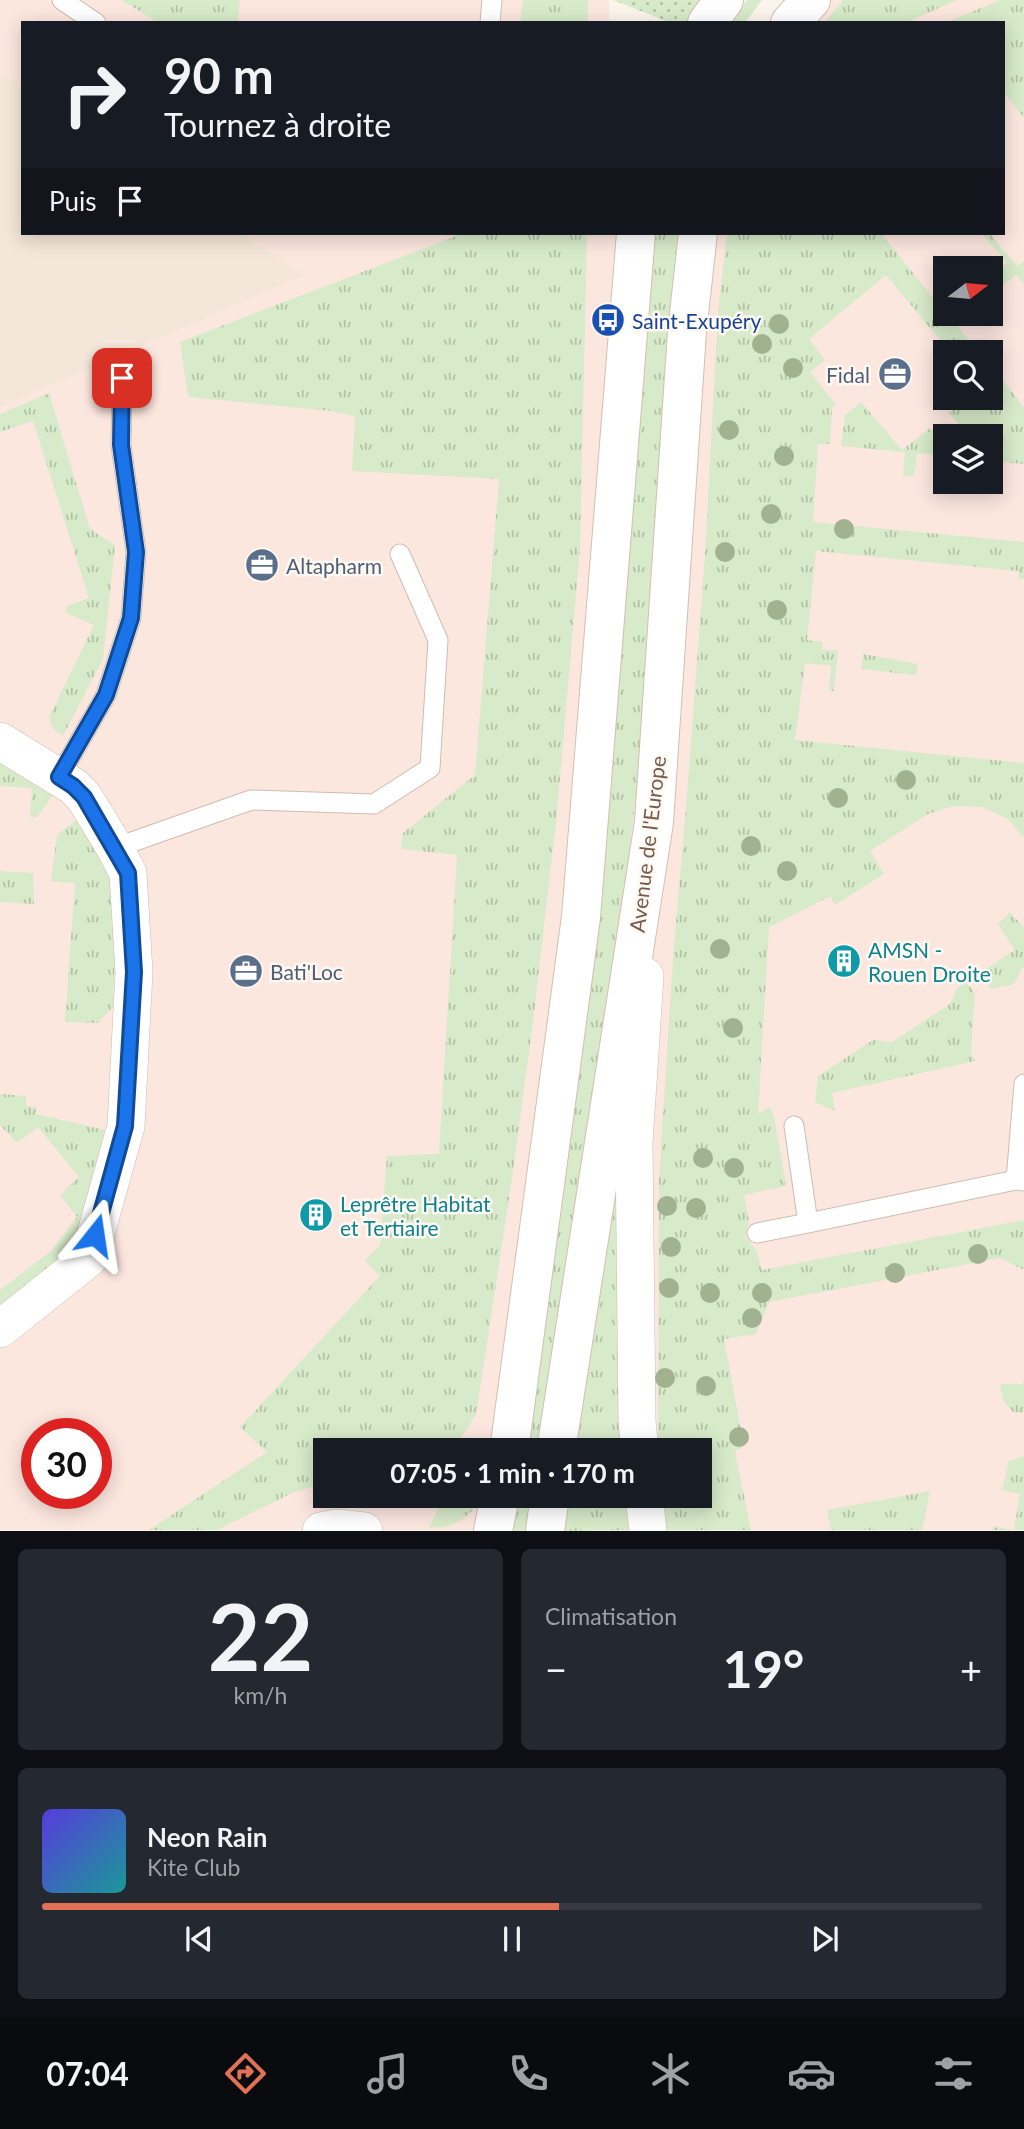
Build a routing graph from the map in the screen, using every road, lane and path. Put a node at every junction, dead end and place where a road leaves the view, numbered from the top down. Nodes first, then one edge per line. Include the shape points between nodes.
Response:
1 (62, 0) edge
2 (492, 0) edge
3 (724, 0) edge
4 (811, 0) edge
5 (93, 21) edge
6 (491, 21) edge
7 (708, 21) edge
8 (792, 21) edge
9 (636, 235) edge
10 (698, 235) edge
11 (122, 378) dead end
12 (400, 554) dead end
13 (0, 741) edge
14 (59, 777) junction
15 (654, 822) junction
16 (115, 848) junction
17 (1024, 1084) edge
18 (794, 1126) dead end
19 (1020, 1180) edge
20 (808, 1223) junction
21 (757, 1233) dead end
22 (0, 1329) edge
23 (511, 1438) edge
24 (558, 1438) edge
25 (639, 1438) edge
26 (498, 1508) edge
27 (548, 1508) edge
28 (645, 1508) edge
29 (321, 1531) edge
30 (364, 1531) edge
31 (493, 1531) edge
32 (545, 1531) edge
33 (648, 1531) edge

1 - 5 lane
2 - 6 lane
3 - 7 main road
4 - 8 main road
9 - 23 main road via 581,917
10 - 15 main road, Avenue de l'Europe via 687,332
11 - 14 lane via 121,445 136,552 131,618 106,695
12 - 16 lane via 438,640 430,768 374,804 251,800
13 - 14 street
14 - 16 street via 84,797
15 - 24 main road, Avenue de l'Europe
15 - 25 street via 634,1143
16 - 22 street via 128,873 134,972 125,1126 89,1258
17 - 19 lane
18 - 20 lane
19 - 20 lane
20 - 21 lane
26 - 31 main road
27 - 32 main road
28 - 33 street
29 - 30 street

